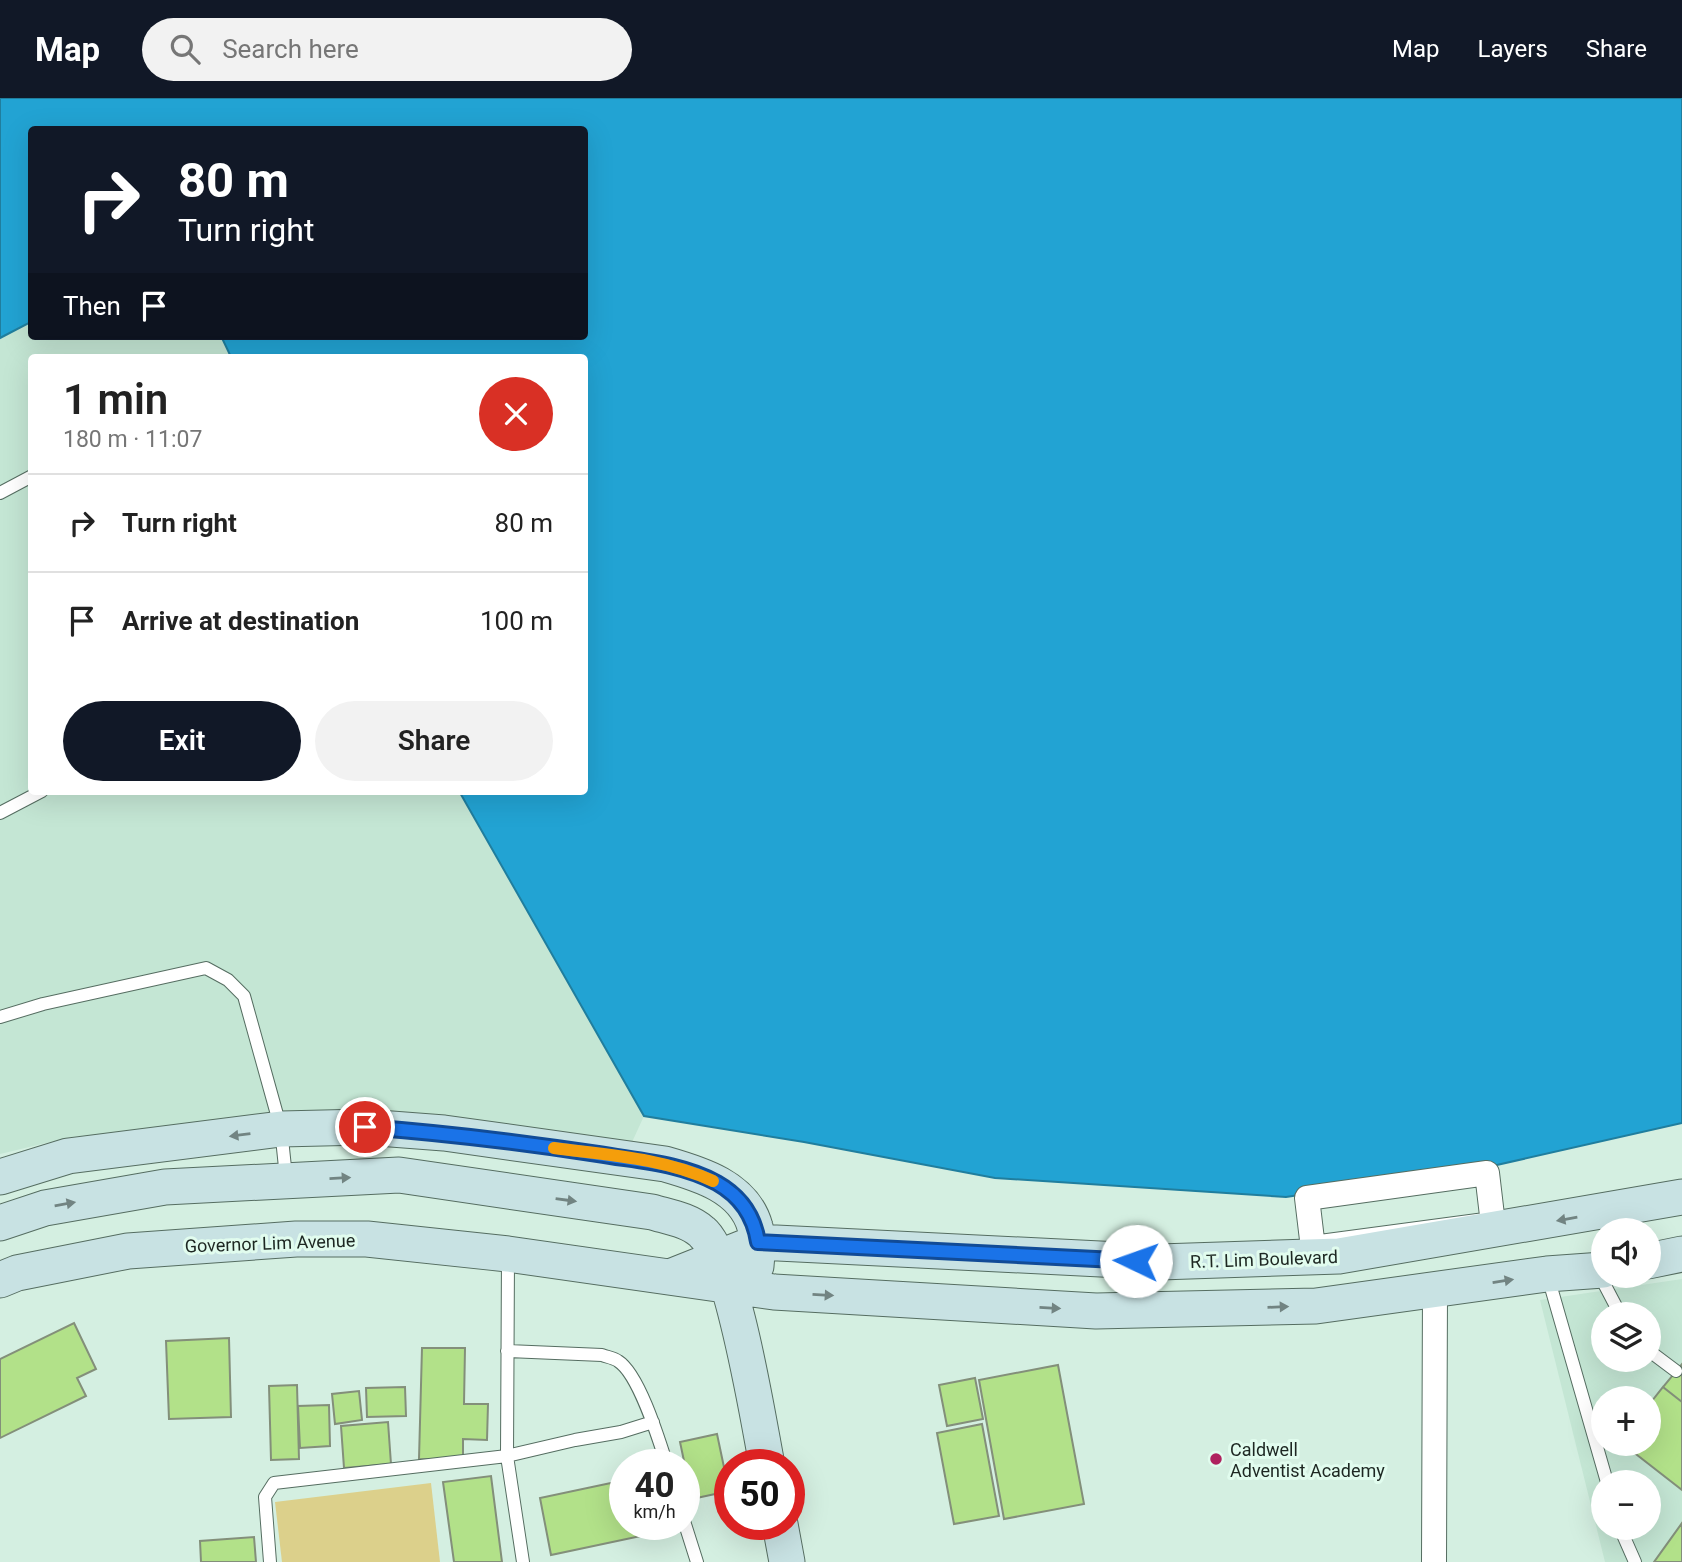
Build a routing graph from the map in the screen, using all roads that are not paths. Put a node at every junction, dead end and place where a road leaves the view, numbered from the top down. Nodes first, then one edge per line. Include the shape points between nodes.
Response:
1 (28, 478) edge
2 (0, 493) edge
3 (34, 795) edge
4 (0, 813) edge
5 (0, 1017) edge
6 (281, 1129) junction
7 (1487, 1173) joint
8 (0, 1177) edge
9 (286, 1181) junction
10 (1682, 1197) edge
11 (0, 1223) edge
12 (758, 1242) junction
13 (509, 1254) junction
14 (1682, 1254) edge
15 (1661, 1258) edge
16 (1591, 1271) edge
17 (1547, 1274) junction
18 (735, 1278) junction
19 (0, 1279) edge
20 (1435, 1291) junction
21 (507, 1351) junction
22 (1661, 1360) edge
23 (1676, 1371) dead end
24 (653, 1423) junction
25 (662, 1449) edge
26 (765, 1449) edge
27 (507, 1457) junction
28 (1604, 1470) edge
29 (690, 1540) edge
30 (782, 1540) edge
31 (1625, 1540) edge
32 (270, 1562) edge
33 (523, 1562) edge
34 (697, 1562) edge
35 (787, 1562) edge
36 (1434, 1562) edge
37 (1635, 1562) edge

1 - 2 lane
3 - 4 lane
5 - 6 lane via 205,968 228,980 244,996
6 -> 8 main road via 68,1156
6 - 9 lane
6 - 12 main road via 365,1127 444,1133 664,1164 696,1173 732,1193 751,1216
7 - 7 street via 1493,1224 1313,1248 1307,1198
11 -> 9 main road via 45,1208 165,1187
9 -> 18 main road via 399,1175 652,1212 702,1232
10 -> 12 main road, R.T. Lim Boulevard via 1418,1245 1261,1261 1160,1262
12 - 18 main road, Governor Lim Avenue
13 - 18 main road, Governor Lim Avenue via 667,1278
13 - 19 main road, Governor Lim Avenue via 367,1239 296,1239 128,1251
13 - 21 lane
14 - 15 main road
16 - 17 main road
20 -> 17 main road
17 - 28 lane
18 -> 20 main road via 1096,1311 1316,1306
18 - 26 main road
20 - 36 street
21 - 24 lane via 602,1355 617,1360 629,1371
21 - 27 lane
22 - 23 lane
24 - 25 lane
24 - 27 lane
27 - 32 lane via 274,1483 265,1497
27 - 33 lane
29 - 34 lane
30 - 35 main road
31 - 37 lane

